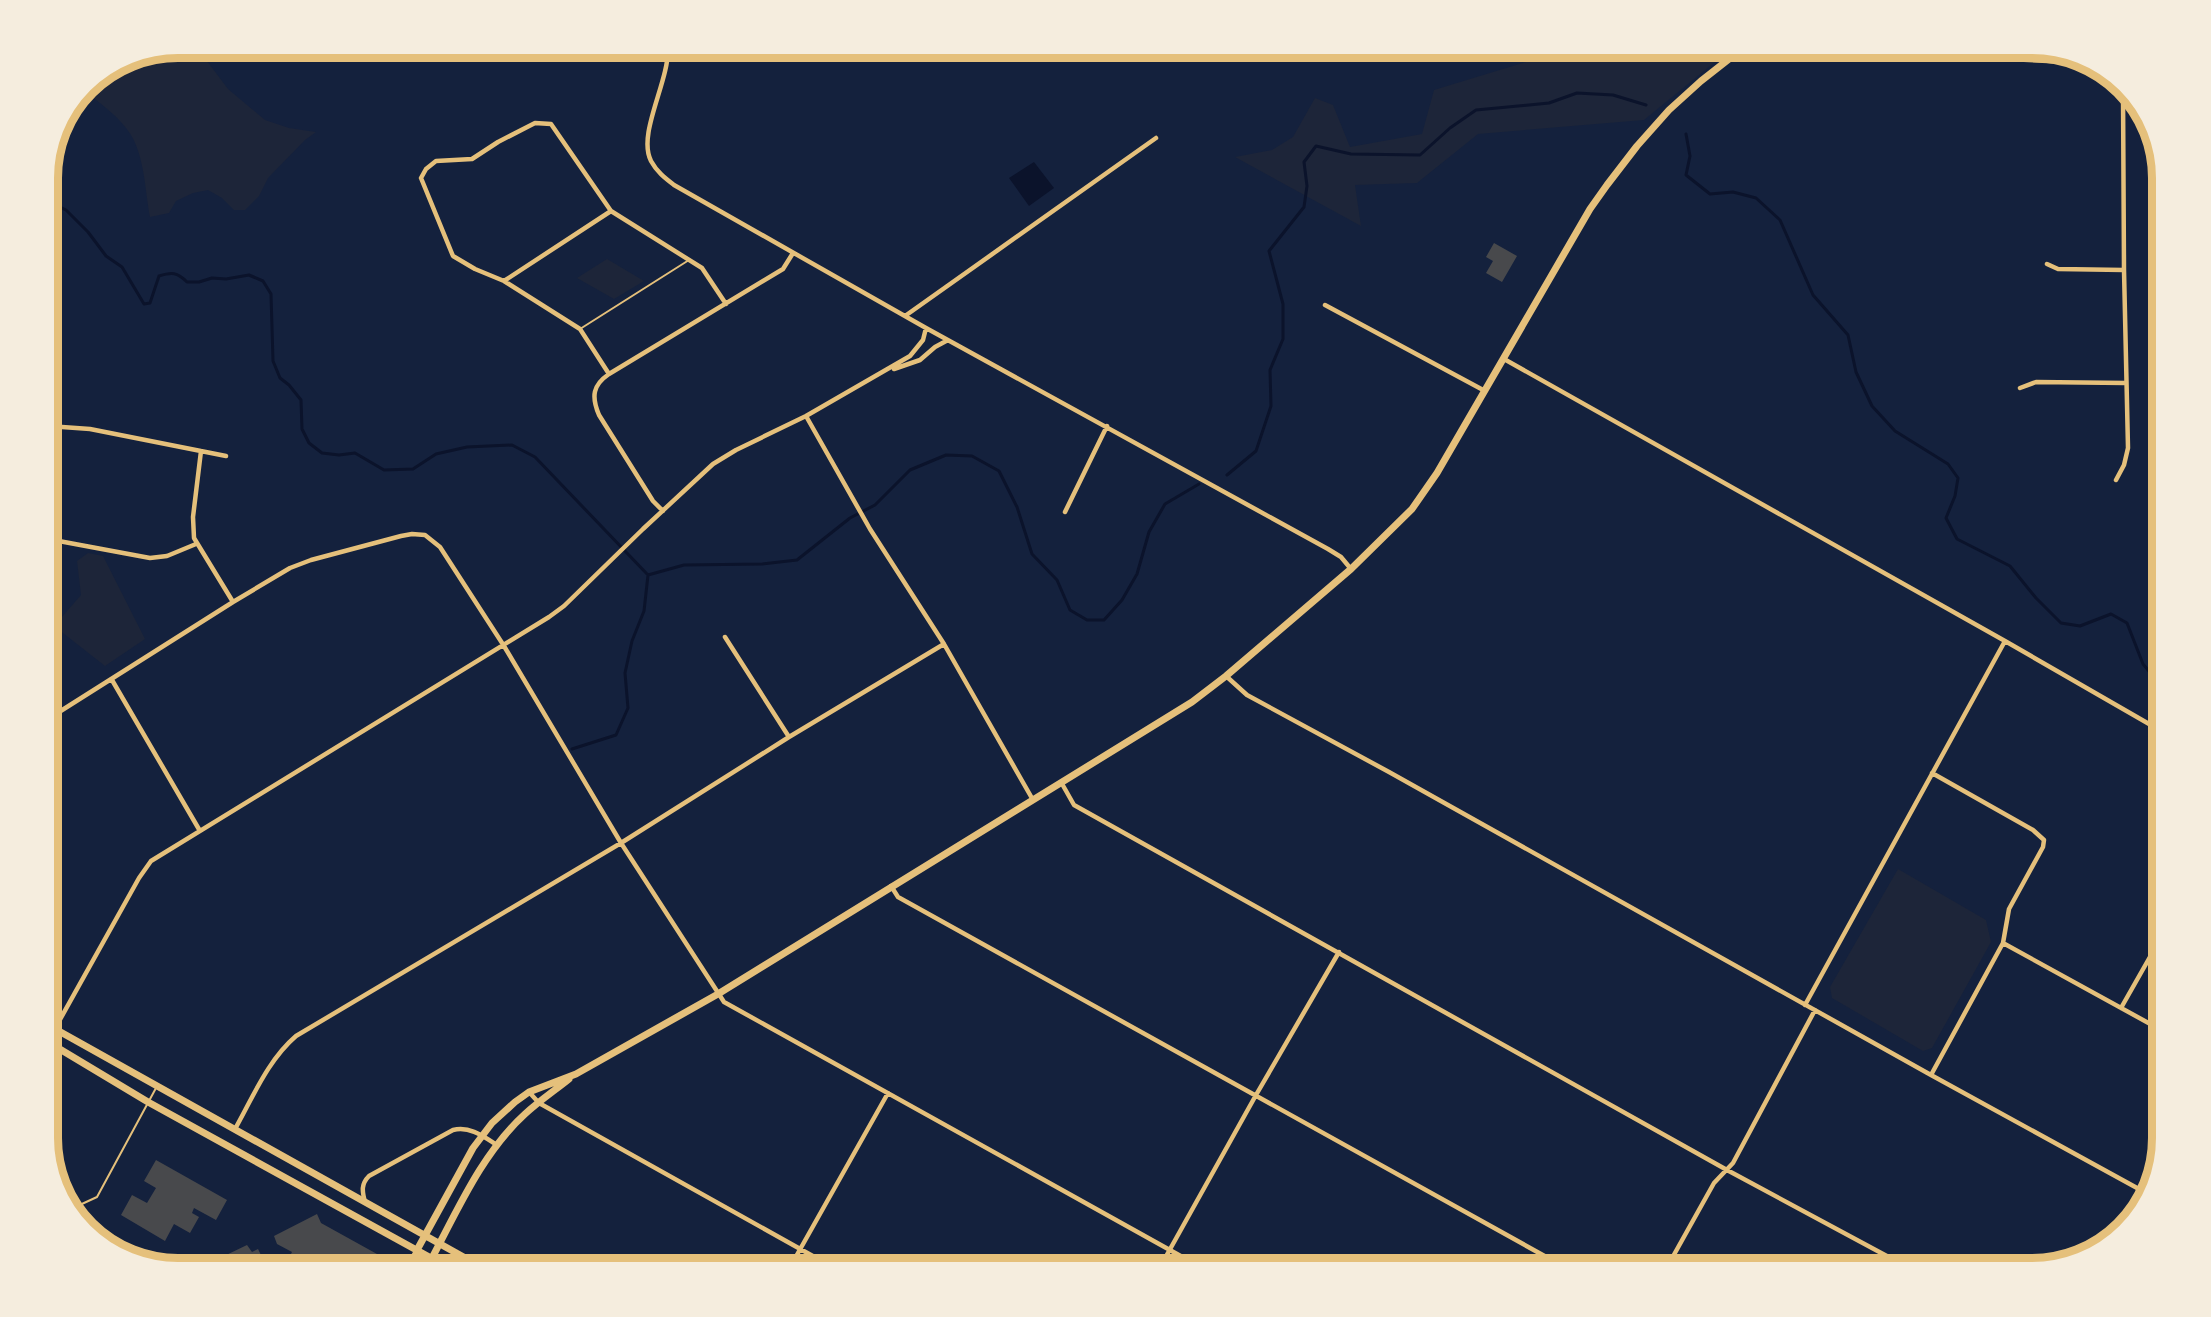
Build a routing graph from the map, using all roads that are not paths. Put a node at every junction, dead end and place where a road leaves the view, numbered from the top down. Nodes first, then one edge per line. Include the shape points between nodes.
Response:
1 (669, 58) edge
2 (1732, 58) edge
3 (2014, 58) edge
4 (2047, 60) edge
5 (2123, 100) edge
6 (1156, 138) dead end
7 (611, 211) junction
8 (793, 252) junction
9 (689, 260) junction
10 (2047, 264) dead end
11 (2124, 270) junction
12 (504, 281) junction
13 (726, 304) junction
14 (1325, 305) dead end
15 (905, 316) junction
16 (926, 328) junction
17 (580, 329) junction
18 (948, 340) junction
19 (1504, 359) junction
20 (609, 374) junction
21 (883, 374) junction
22 (2126, 383) junction
23 (2020, 388) dead end
24 (1485, 391) junction
25 (806, 416) junction
26 (1107, 426) junction
27 (59, 427) edge
28 (201, 451) junction
29 (226, 456) dead end
30 (2116, 480) dead end
31 (663, 511) junction
32 (1065, 512) dead end
33 (59, 540) edge
34 (196, 544) junction
35 (1351, 569) junction
36 (233, 602) junction
37 (725, 638) dead end
38 (2005, 641) junction
39 (944, 644) junction
40 (504, 646) junction
41 (1226, 676) junction
42 (112, 680) junction
43 (59, 712) edge
44 (2152, 726) edge
45 (789, 737) junction
46 (1932, 773) junction
47 (1061, 782) junction
48 (1033, 800) junction
49 (200, 831) junction
50 (621, 843) junction
51 (891, 886) junction
52 (2003, 943) junction
53 (1339, 952) junction
54 (2152, 953) edge
55 (718, 994) junction
56 (1805, 1005) junction
57 (2121, 1008) junction
58 (1815, 1010) junction
59 (59, 1015) edge
60 (2152, 1025) edge
61 (59, 1031) edge
62 (59, 1049) edge
63 (576, 1074) junction
64 (1930, 1075) junction
65 (157, 1086) junction
66 (529, 1092) junction
67 (888, 1093) junction
68 (1256, 1095) junction
69 (148, 1102) junction
70 (539, 1103) junction
71 (236, 1129) junction
72 (482, 1135) junction
73 (497, 1145) junction
74 (1727, 1170) junction
75 (2140, 1190) edge
76 (365, 1202) junction
77 (79, 1205) edge
78 (424, 1235) junction
79 (440, 1244) junction
80 (800, 1249) junction
81 (417, 1250) junction
82 (1170, 1250) junction
83 (412, 1258) edge
84 (432, 1258) joint
85 (465, 1258) edge
86 (795, 1258) edge
87 (817, 1258) edge
88 (1165, 1258) edge
89 (1184, 1258) edge
90 (1548, 1258) edge
91 (1672, 1258) edge
92 (1891, 1258) edge

1 - 8 street via 649,124 650,160 674,185
2 - 19 main road via 1669,110 1623,164 1590,209
3 - 4 main road
5 - 11 street
6 - 15 street
7 - 9 street
7 - 12 street
7 - 12 street via 551,124 536,123 472,159 436,161 421,178 453,256
8 - 13 street via 783,269
8 - 15 street
9 - 13 street via 702,268
9 - 17 lane
10 - 11 street via 2058,269
11 - 22 street
12 - 17 street
13 - 20 street
14 - 24 street
15 - 16 street
16 - 18 street
16 - 21 street via 923,340 910,356
17 - 20 street
18 - 21 street via 920,360
18 - 26 street
19 - 24 main road
19 - 38 street
20 - 31 street via 600,380 593,396 599,415
21 - 25 street
22 - 23 street via 2036,382
22 - 30 street via 2128,448
24 - 35 main road via 1412,509
25 - 31 street via 713,464
25 - 39 street via 870,529
26 - 32 street
26 - 35 street via 1328,549
27 - 28 street via 90,429
28 - 29 street
28 - 34 street via 193,517
31 - 40 street via 564,606
33 - 34 street via 150,558 167,556
34 - 36 street
35 - 41 main road
36 - 40 street via 311,560 400,536 425,535 440,547
36 - 42 street
37 - 45 street
38 - 44 street
38 - 46 street
39 - 45 street
39 - 48 street
40 - 49 street
40 - 50 street
41 - 47 main road via 1192,702
41 - 56 street via 1247,695
42 - 43 street
42 - 49 street
45 - 50 street
46 - 52 street via 2044,840 2009,909
46 - 56 street
47 - 48 main road
47 - 53 street via 1074,805
48 - 51 main road
49 - 59 street via 144,868
50 - 55 street
50 - 71 street via 296,1036 272,1061
51 - 55 main road
51 - 68 street via 898,897
52 - 57 street
52 - 64 street
53 - 68 street
53 - 74 street
54 - 57 street
55 - 63 main road
55 - 67 street via 724,1002
56 - 58 street
57 - 60 street
58 - 64 street
58 - 74 street
61 - 65 main road
62 - 69 main road
63 - 66 main road
63 - 70 main road
64 - 75 street
65 - 69 lane
65 - 71 main road
66 - 70 street
66 - 72 main road
67 - 80 street
67 - 82 street
68 - 82 street
68 - 90 street
69 - 77 lane via 97,1197
69 - 81 main road
70 - 73 main road
70 - 80 street
71 - 76 main road
72 - 73 street
72 - 76 street via 461,1128 453,1130 369,1176 362,1188
72 - 78 main road
73 - 79 main road
74 - 91 street via 1714,1183
74 - 92 street
76 - 78 main road
78 - 79 main road
78 - 81 main road
79 - 84 main road
79 - 85 main road
80 - 86 street
80 - 87 street
81 - 83 street
81 - 84 main road
82 - 88 street
82 - 89 street

